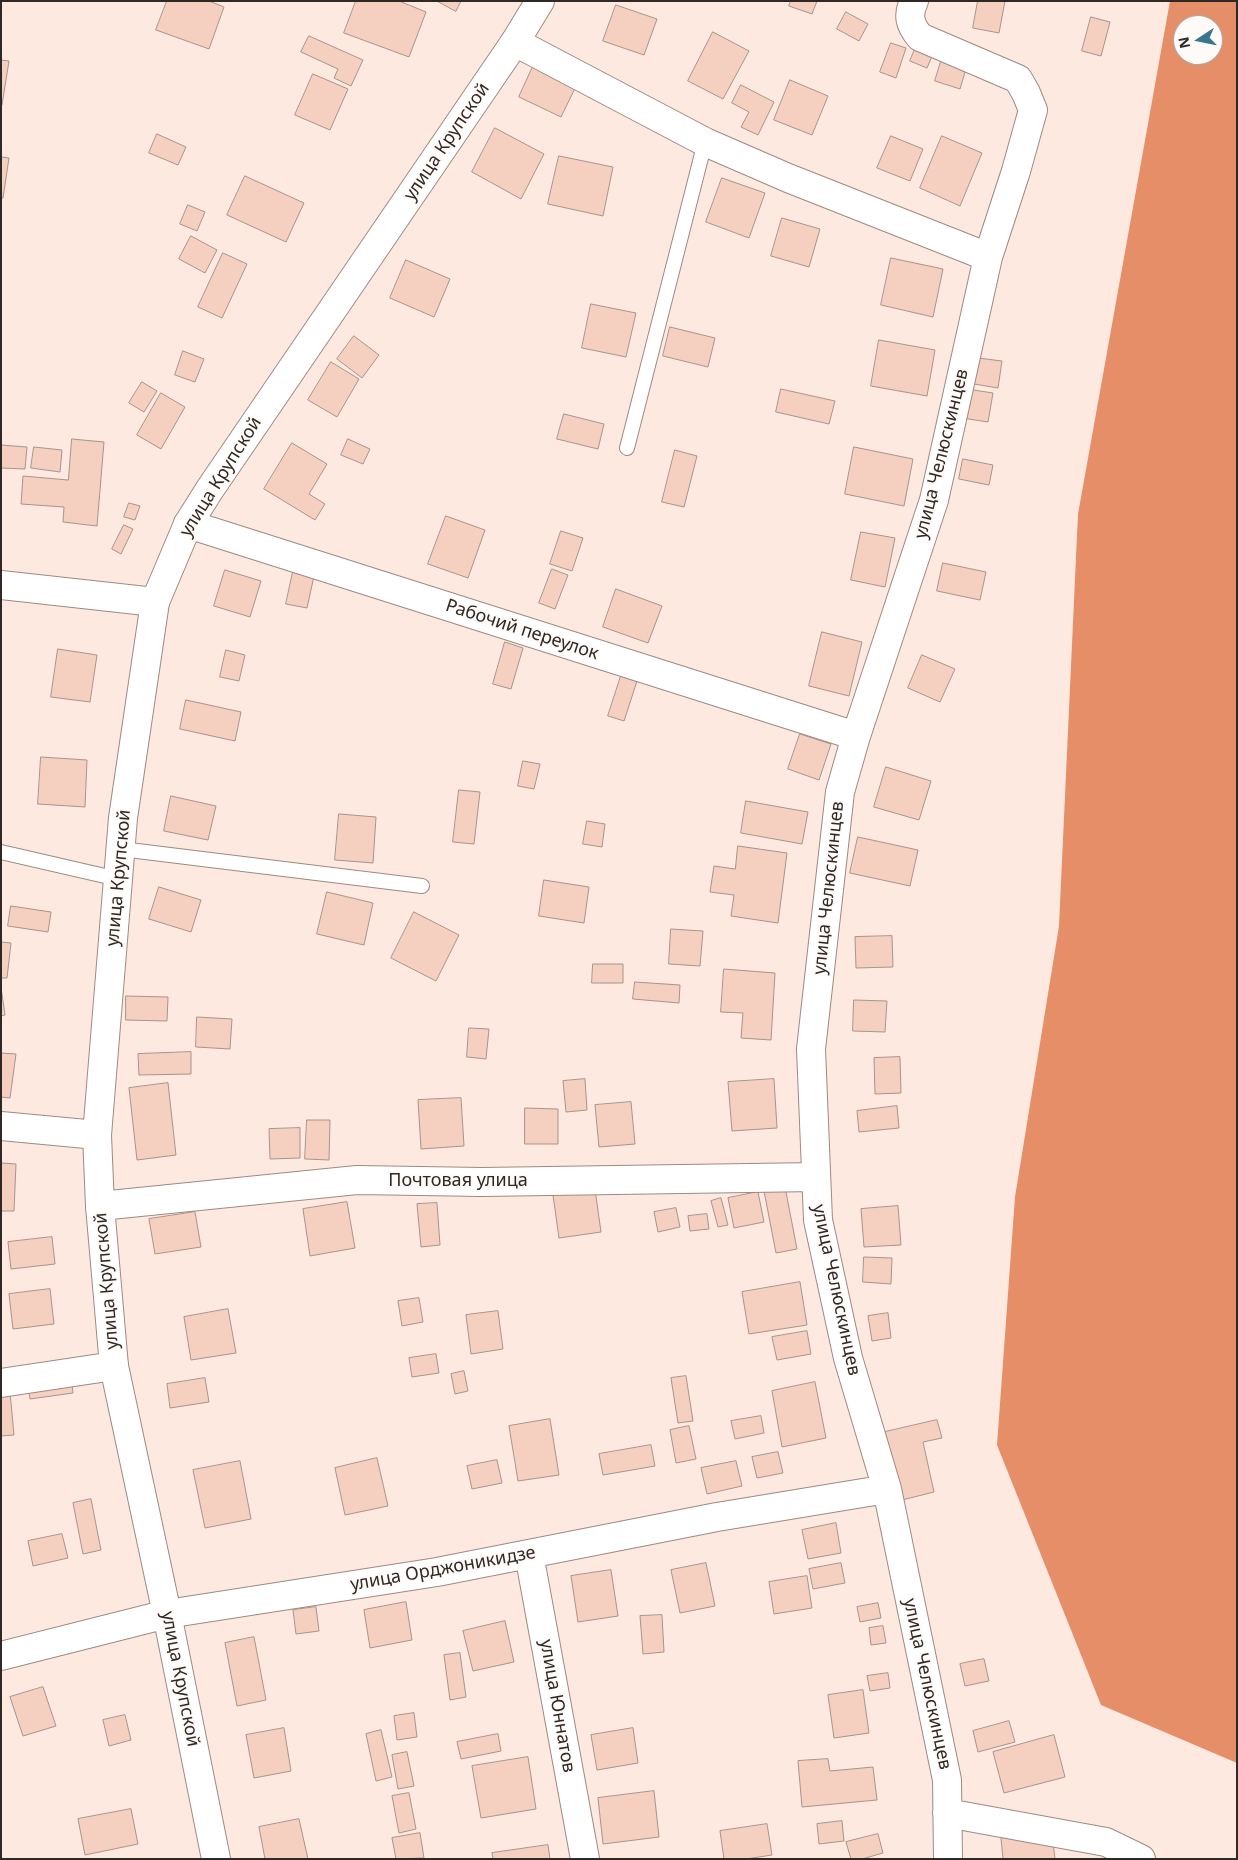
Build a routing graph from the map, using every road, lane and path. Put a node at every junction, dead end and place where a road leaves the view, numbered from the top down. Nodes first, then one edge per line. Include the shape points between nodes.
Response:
1 (540, 1) edge
2 (914, 1) edge
3 (515, 42) junction
4 (705, 142) junction
5 (988, 257) junction
6 (627, 448) dead end
7 (188, 524) junction
8 (1, 585) edge
9 (155, 602) junction
10 (856, 736) junction
11 (121, 849) junction
12 (1, 852) edge
13 (118, 879) junction
14 (422, 886) dead end
15 (1, 1126) edge
16 (97, 1135) junction
17 (816, 1177) junction
18 (100, 1206) junction
19 (114, 1366) junction
20 (1, 1383) edge
21 (887, 1490) junction
22 (529, 1554) junction
23 (167, 1614) junction
24 (1, 1656) edge
25 (947, 1813) junction
26 (216, 1859) edge
27 (585, 1859) edge
28 (948, 1859) edge
29 (1141, 1859) edge

1 - 3 street, улица Крупской
2 - 5 street, улица Челюскинцев via 909,17 920,37 1018,79 1032,110
3 - 4 street
3 - 7 street, улица Крупской
4 - 5 street
4 - 6 lane
5 - 10 street, улица Челюскинцев via 934,500
7 - 9 street, улица Крупской
7 - 10 street, Рабочий переулок
8 - 9 street
9 - 11 street, улица Крупской
10 - 17 street, улица Челюскинцев via 840,792 811,1049
11 - 13 street, улица Крупской
11 - 14 lane
12 - 13 lane
13 - 16 street, улица Крупской
15 - 16 street
16 - 18 street, улица Крупской
17 - 18 street, Почтовая улица via 482,1182 357,1180
17 - 21 street, улица Челюскинцев via 818,1220 848,1358
18 - 19 street, улица Крупской
19 - 20 street
19 - 23 street, улица Крупской
21 - 22 street, улица Орджоникидзе
21 - 25 street, улица Челюскинцев via 947,1780
22 - 23 street, улица Орджоникидзе via 437,1572
22 - 27 street, улица Юннатов
23 - 24 street, улица Орджоникидзе
23 - 26 street, улица Крупской
25 - 28 street, улица Челюскинцев
25 - 29 street via 1106,1842

